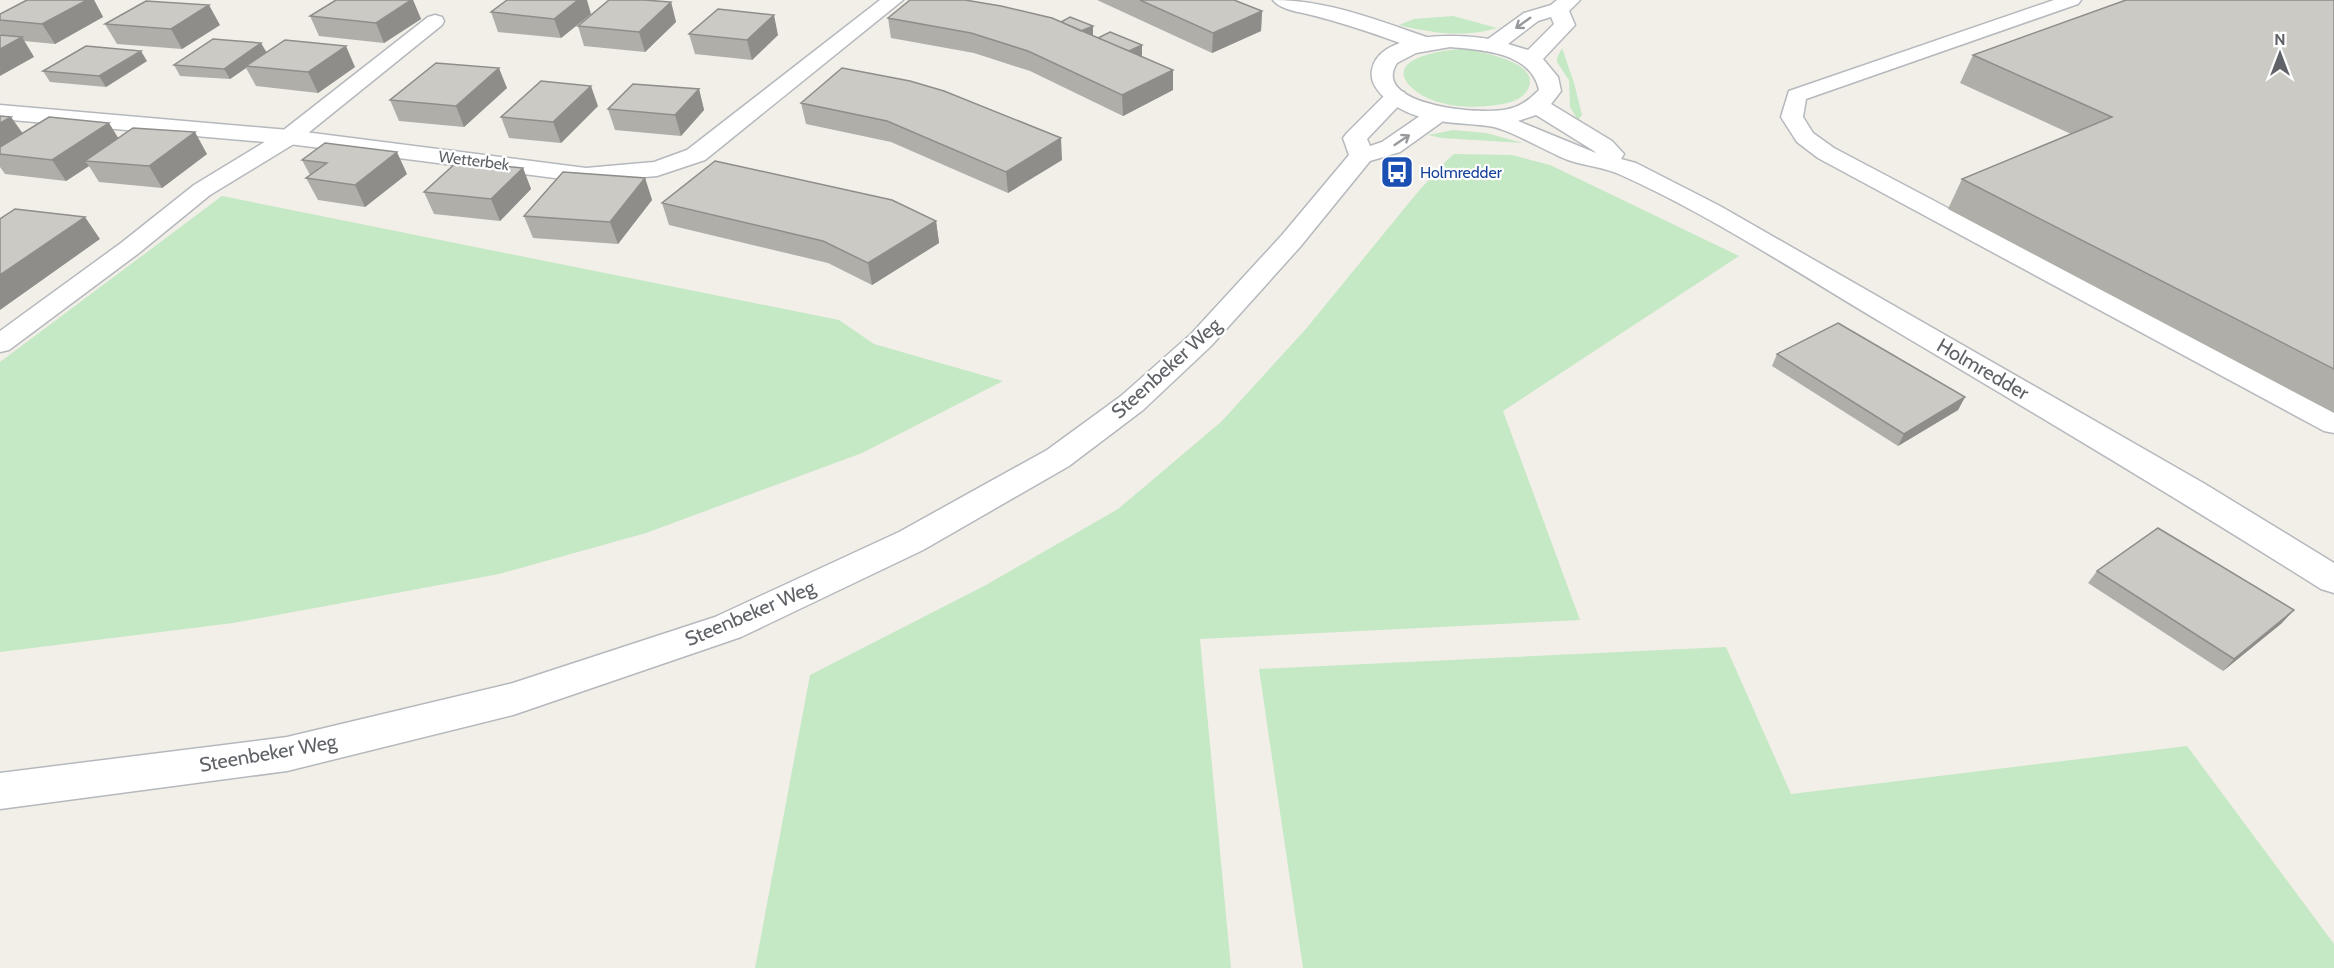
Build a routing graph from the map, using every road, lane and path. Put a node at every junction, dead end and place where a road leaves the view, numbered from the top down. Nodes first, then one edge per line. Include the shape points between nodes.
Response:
1 (893, 0) edge
2 (2072, 0) edge
3 (1291, 3) edge
4 (1564, 4) edge
5 (435, 21) dead end
6 (1424, 44) junction
7 (1492, 46) junction
8 (1391, 57) junction
9 (1530, 60) junction
10 (1396, 97) junction
11 (1538, 106) junction
12 (0, 112) edge
13 (1438, 114) junction
14 (1494, 118) junction
15 (289, 137) junction
16 (1361, 156) junction
17 (1627, 168) junction
18 (0, 344) edge
19 (2334, 424) edge
20 (2334, 580) edge
21 (0, 790) edge

1 - 15 street, Wetterbek via 696,155 657,170 586,175
2 - 19 lane via 1796,95 1792,117 1805,137 1826,153
3 - 6 street via 1350,18
3 - 8 street via 1329,27
4 -> 7 street via 1531,18
4 - 9 street via 1565,25
5 - 15 lane
6 - 7 street
6 - 8 street
7 - 9 street
8 - 10 street via 1382,76
9 - 11 street via 1550,83 1550,91
10 - 13 street
10 - 16 street via 1355,138
11 - 14 street
11 - 17 street, Holmredder via 1603,146
12 - 15 street, Wetterbek
13 - 14 street
16 -> 13 street via 1391,147
14 - 17 street, Holmredder via 1577,155
15 - 18 lane via 202,190
16 - 21 street, Steenbeker Weg via 1201,340 1132,403 1058,458 900,546 728,627 513,699 287,754
17 - 20 street, Holmredder via 1771,244 2193,492

